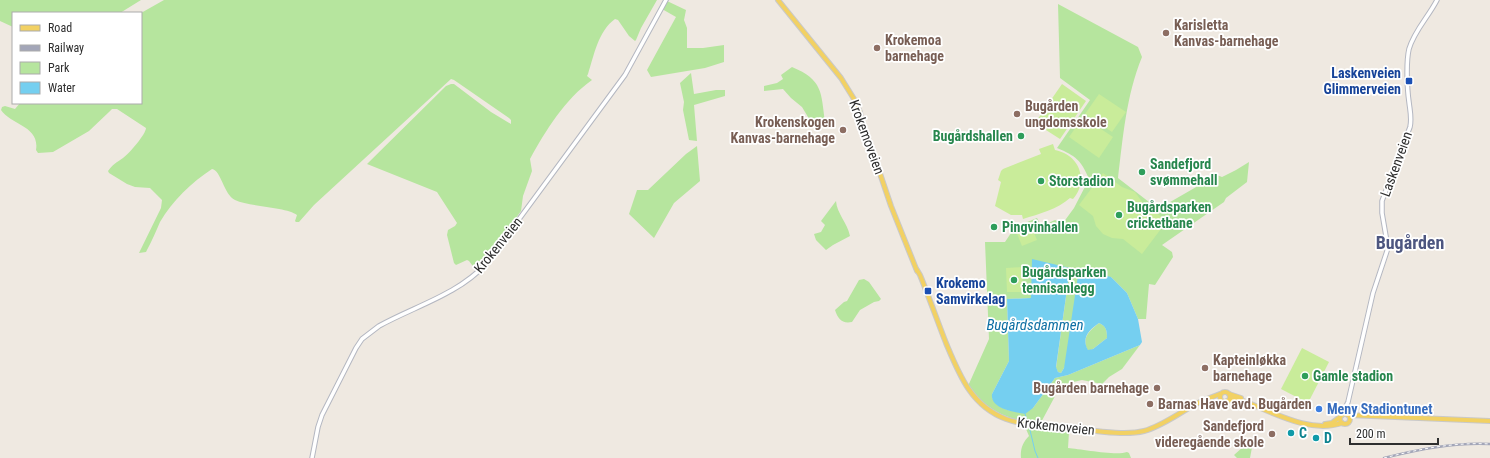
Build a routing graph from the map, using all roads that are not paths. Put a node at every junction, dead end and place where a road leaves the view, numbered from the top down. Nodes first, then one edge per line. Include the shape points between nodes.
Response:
1 (666, 0) edge
2 (778, 0) edge
3 (1437, 0) edge
4 (1220, 394) junction
5 (1229, 394) junction
6 (1202, 401) junction
7 (1222, 401) junction
8 (1227, 401) junction
9 (1348, 402) junction
10 (1348, 415) junction
11 (1341, 416) junction
12 (1364, 416) junction
13 (1350, 421) junction
14 (1490, 421) edge
15 (1342, 423) junction
16 (312, 458) edge

1 - 16 street, Krokenveien via 625,75 486,264 461,285 383,324 359,343 322,415
2 - 6 main road, Krokemoveien via 841,78 854,99 860,112 863,133 872,147 892,206 957,370 972,395 982,405 1016,422 1136,432 1155,427
3 - 9 street, Laskenveien via 1408,50 1410,127 1382,201 1387,250 1373,293
4 - 5 main road, Krokemoveien
4 - 6 main road, Krokemoveien
4 - 7 main road
5 - 8 main road
5 - 11 main road, Krokemoveien via 1310,424 1329,424
6 - 7 main road, Krokemoveien
7 - 8 main road, Krokemoveien
8 - 15 main road, Krokemoveien via 1241,400 1310,426 1326,427
9 - 10 street, Laskenveien
9 - 11 street, Laskenveien
10 - 11 main road
10 - 12 main road
10 - 13 main road
11 - 15 main road
12 - 13 main road
12 - 14 main road
13 - 15 main road

